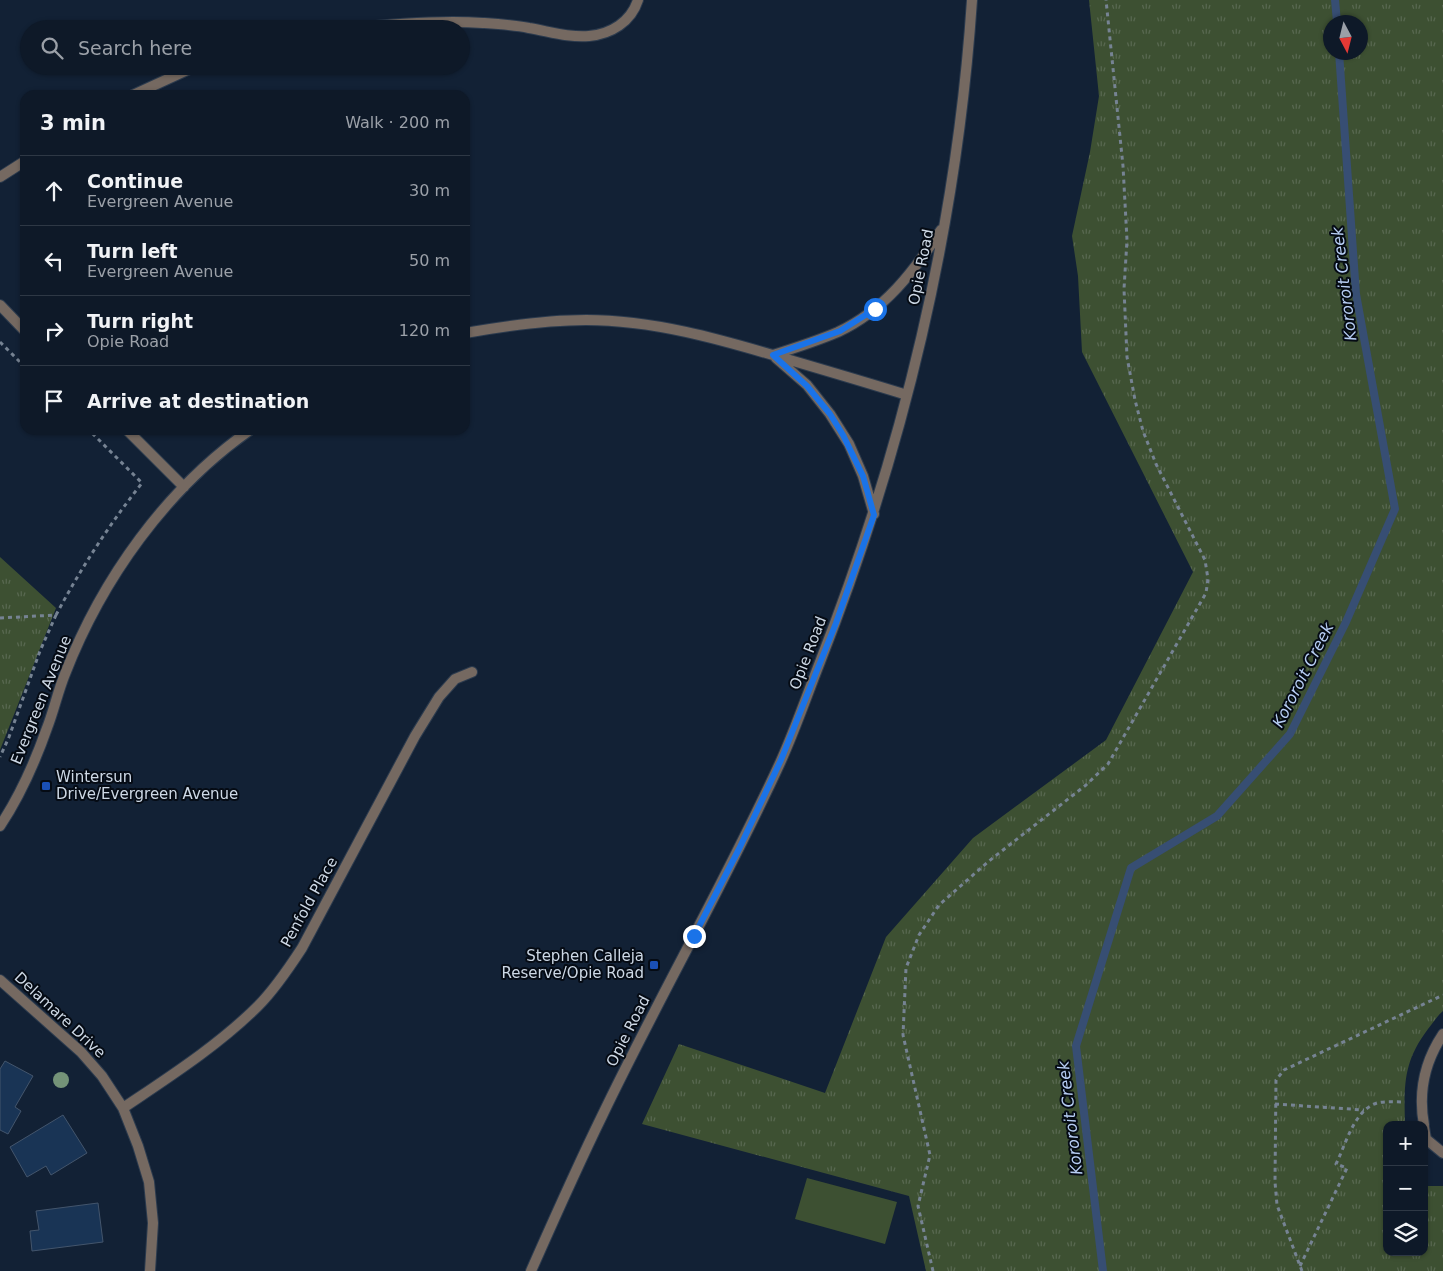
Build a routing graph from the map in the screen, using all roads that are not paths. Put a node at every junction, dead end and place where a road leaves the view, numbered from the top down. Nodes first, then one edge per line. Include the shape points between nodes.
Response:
1 (638, 0) edge
2 (972, 0) edge
3 (470, 23) edge
4 (176, 75) edge
5 (144, 90) edge
6 (20, 164) edge
7 (0, 177) edge
8 (944, 225) junction
9 (0, 305) edge
10 (20, 326) edge
11 (470, 332) edge
12 (773, 355) junction
13 (907, 395) junction
14 (132, 435) edge
15 (243, 435) edge
16 (184, 486) junction
17 (874, 515) junction
18 (472, 672) dead end
19 (0, 826) edge
20 (0, 980) edge
21 (1443, 1034) edge
22 (123, 1108) junction
23 (1424, 1121) edge
24 (1428, 1141) edge
25 (1443, 1153) edge
26 (150, 1271) edge
27 (531, 1271) edge

1 - 3 street via 626,21 614,30 588,36
2 - 8 street, Opie Road via 961,118
4 - 5 street
6 - 7 street
8 - 12 street via 916,268 879,306 840,331
8 - 13 street, Opie Road
9 - 10 street
11 - 12 street via 587,320 670,329 717,338
12 - 13 street
12 - 17 street via 807,386 830,414 863,476
13 - 17 street, Opie Road
14 - 16 street
15 - 16 street, Evergreen Avenue
16 - 19 street, Evergreen Avenue via 146,531 95,608 65,674 30,772
17 - 27 street, Opie Road via 836,623 781,760 739,849 602,1114
18 - 22 street, Penfold Place via 455,680 438,697 302,948 282,977 258,1006 207,1049
20 - 22 street, Delamare Drive via 81,1052
21 - 23 street via 1423,1078
22 - 26 street, Delamare Drive via 149,1182 153,1223
24 - 25 street

